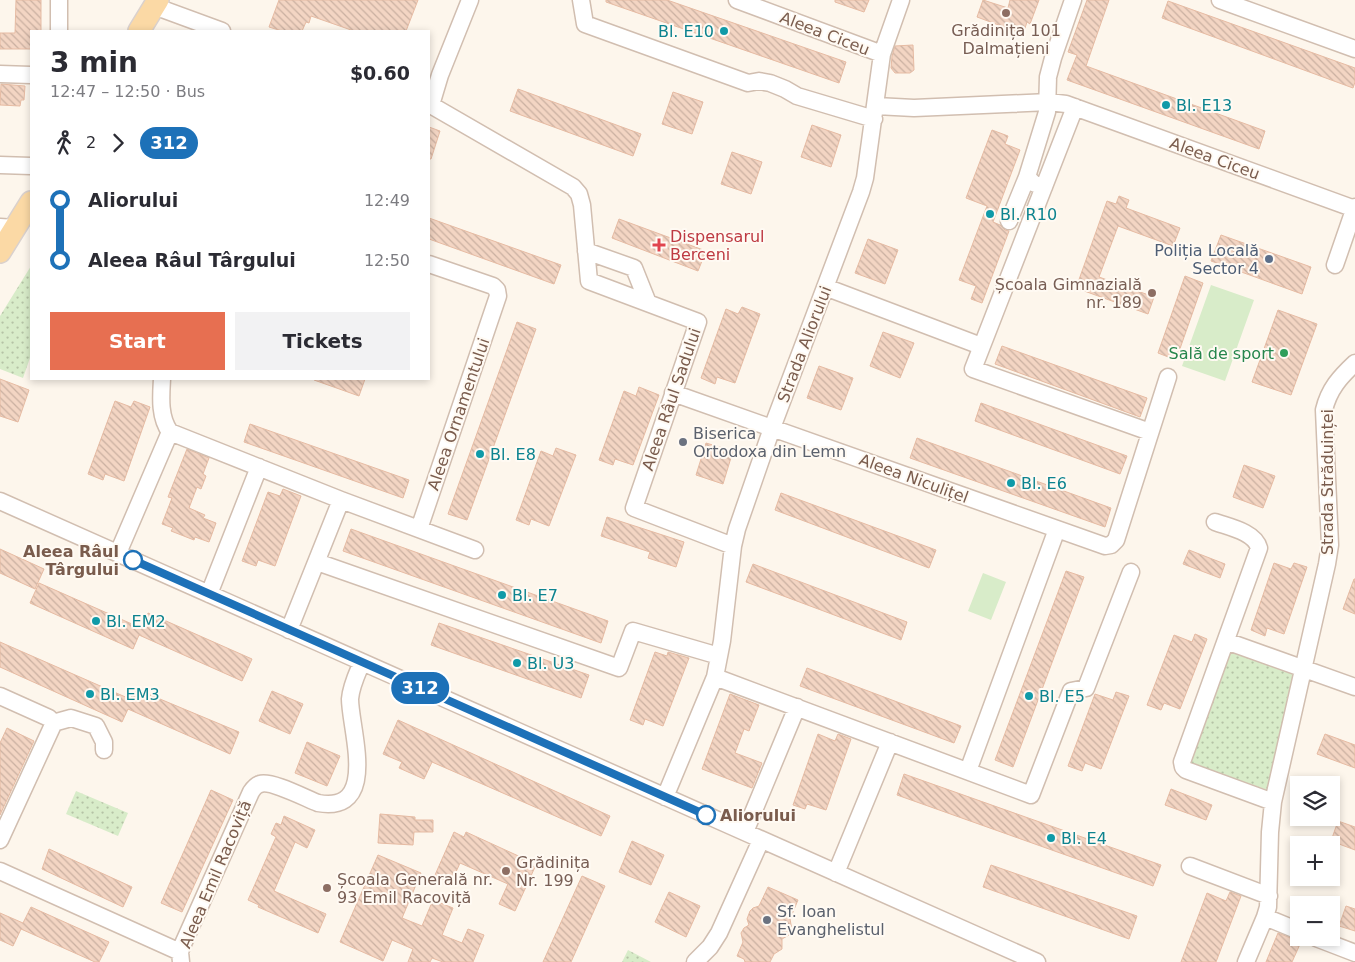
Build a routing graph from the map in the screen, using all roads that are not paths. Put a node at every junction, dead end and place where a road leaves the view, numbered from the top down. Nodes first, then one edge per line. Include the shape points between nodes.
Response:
1 (59, 0) edge
2 (470, 0) edge
3 (582, 0) edge
4 (739, 0) edge
5 (901, 0) edge
6 (1073, 0) edge
7 (1220, 0) edge
8 (156, 3) edge
9 (59, 30) edge
10 (140, 30) edge
11 (220, 30) edge
12 (1355, 49) edge
13 (882, 54) junction
14 (0, 74) edge
15 (30, 75) edge
16 (1049, 102) junction
17 (430, 105) edge
18 (1075, 107) junction
19 (875, 113) junction
20 (0, 165) edge
21 (30, 166) edge
22 (1027, 177) junction
23 (1044, 187) junction
24 (30, 203) edge
25 (1355, 208) edge
26 (1009, 221) dead end
27 (8, 228) edge
28 (586, 251) junction
29 (0, 252) edge
30 (430, 264) edge
31 (1335, 265) dead end
32 (825, 287) junction
33 (648, 303) junction
34 (982, 346) junction
35 (1355, 363) edge
36 (1168, 377) dead end
37 (162, 380) edge
38 (673, 393) junction
39 (772, 428) junction
40 (170, 432) junction
41 (1150, 432) junction
42 (259, 467) junction
43 (341, 500) junction
44 (0, 501) edge
45 (1215, 522) dead end
46 (419, 529) junction
47 (1056, 529) junction
48 (733, 546) junction
49 (476, 550) dead end
50 (118, 553) junction
51 (317, 562) junction
52 (1131, 572) dead end
53 (209, 594) junction
54 (289, 630) junction
55 (1226, 641) junction
56 (719, 656) junction
57 (362, 662) junction
58 (1303, 668) junction
59 (715, 677) junction
60 (1355, 687) edge
61 (0, 696) edge
62 (797, 707) junction
63 (53, 723) junction
64 (890, 742) junction
65 (104, 750) dead end
66 (968, 771) junction
67 (665, 797) junction
68 (1273, 802) junction
69 (746, 832) junction
70 (0, 840) edge
71 (762, 840) junction
72 (1190, 866) dead end
73 (0, 871) edge
74 (836, 873) junction
75 (1269, 896) junction
76 (1265, 918) junction
77 (1290, 928) edge
78 (1337, 946) edge
79 (1355, 953) edge
80 (181, 957) edge
81 (695, 962) edge
82 (1037, 962) edge
83 (1246, 962) edge

1 - 9 street
2 - 17 street
3 - 19 street via 585,24 748,82 770,83 797,96
4 - 13 street, Aleea Ciceu
5 - 13 street, Strada Aliorului
6 - 16 street via 1048,78
7 - 12 street
8 - 10 main road
8 - 11 street
13 - 19 street, Strada Aliorului
14 - 15 street
16 - 18 street, Aleea Ciceu
16 - 19 street, Aleea Ciceu via 914,108
16 - 22 street
17 - 28 street, Aleea Râul Sadului via 573,187 582,206
18 - 23 street
18 - 25 street, Aleea Ciceu
19 - 32 street, Strada Aliorului via 863,185
20 - 21 street
22 - 23 street
22 - 26 street
23 - 34 street
24 - 27 main road
25 - 31 street
27 - 29 main road
28 - 33 street via 634,268
28 - 33 street, Aleea Râul Sadului via 589,280
30 - 46 street, Aleea Ornamentului via 493,286 498,296
32 - 34 street
32 - 39 street, Strada Aliorului
33 - 38 street, Aleea Râul Sadului via 698,322
34 - 41 street via 973,368
35 - 58 street, Strada Străduinței via 1334,384 1324,410 1330,545
36 - 41 street, Aleea Niculițel
37 - 40 street via 162,412
38 - 39 street, Aleea Niculițel
38 - 48 street, Aleea Râul Sadului via 634,508
39 - 47 street, Aleea Niculițel
39 - 48 street, Strada Aliorului
40 - 42 street
40 - 50 street
41 - 47 street, Aleea Niculițel via 1112,545 1105,546
42 - 43 street
42 - 53 street
43 - 46 street
43 - 51 street
44 - 50 street
45 - 55 street via 1250,536 1257,541 1259,548
46 - 49 street
47 - 66 street
48 - 56 street, Strada Aliorului
50 - 53 street
51 - 54 street
51 - 56 street via 619,668 633,631
52 - 66 street via 1086,688 1071,692 1031,795
53 - 54 street
54 - 57 street
55 - 58 street
55 - 68 street via 1182,762 1183,767
56 - 59 street, Strada Aliorului
57 - 67 street
57 - 80 street, Aleea Emil Racoviță via 351,694 358,766 353,790 341,801 325,804 272,784 255,787
58 - 60 street
58 - 68 street, Strada Străduinței
59 - 62 street
59 - 67 street, Strada Aliorului
61 - 63 street via 49,718
62 - 64 street
62 - 69 street
63 - 65 street via 71,718 96,726 104,742
63 - 70 street
64 - 66 street
64 - 74 street
67 - 69 street
68 - 75 street, Strada Străduinței
69 - 71 street
71 - 74 street
71 - 81 street via 719,933
72 - 75 street
73 - 80 street
74 - 82 street
75 - 76 street, Strada Străduinței
76 - 77 street
76 - 83 street, Strada Străduinței
78 - 79 street

